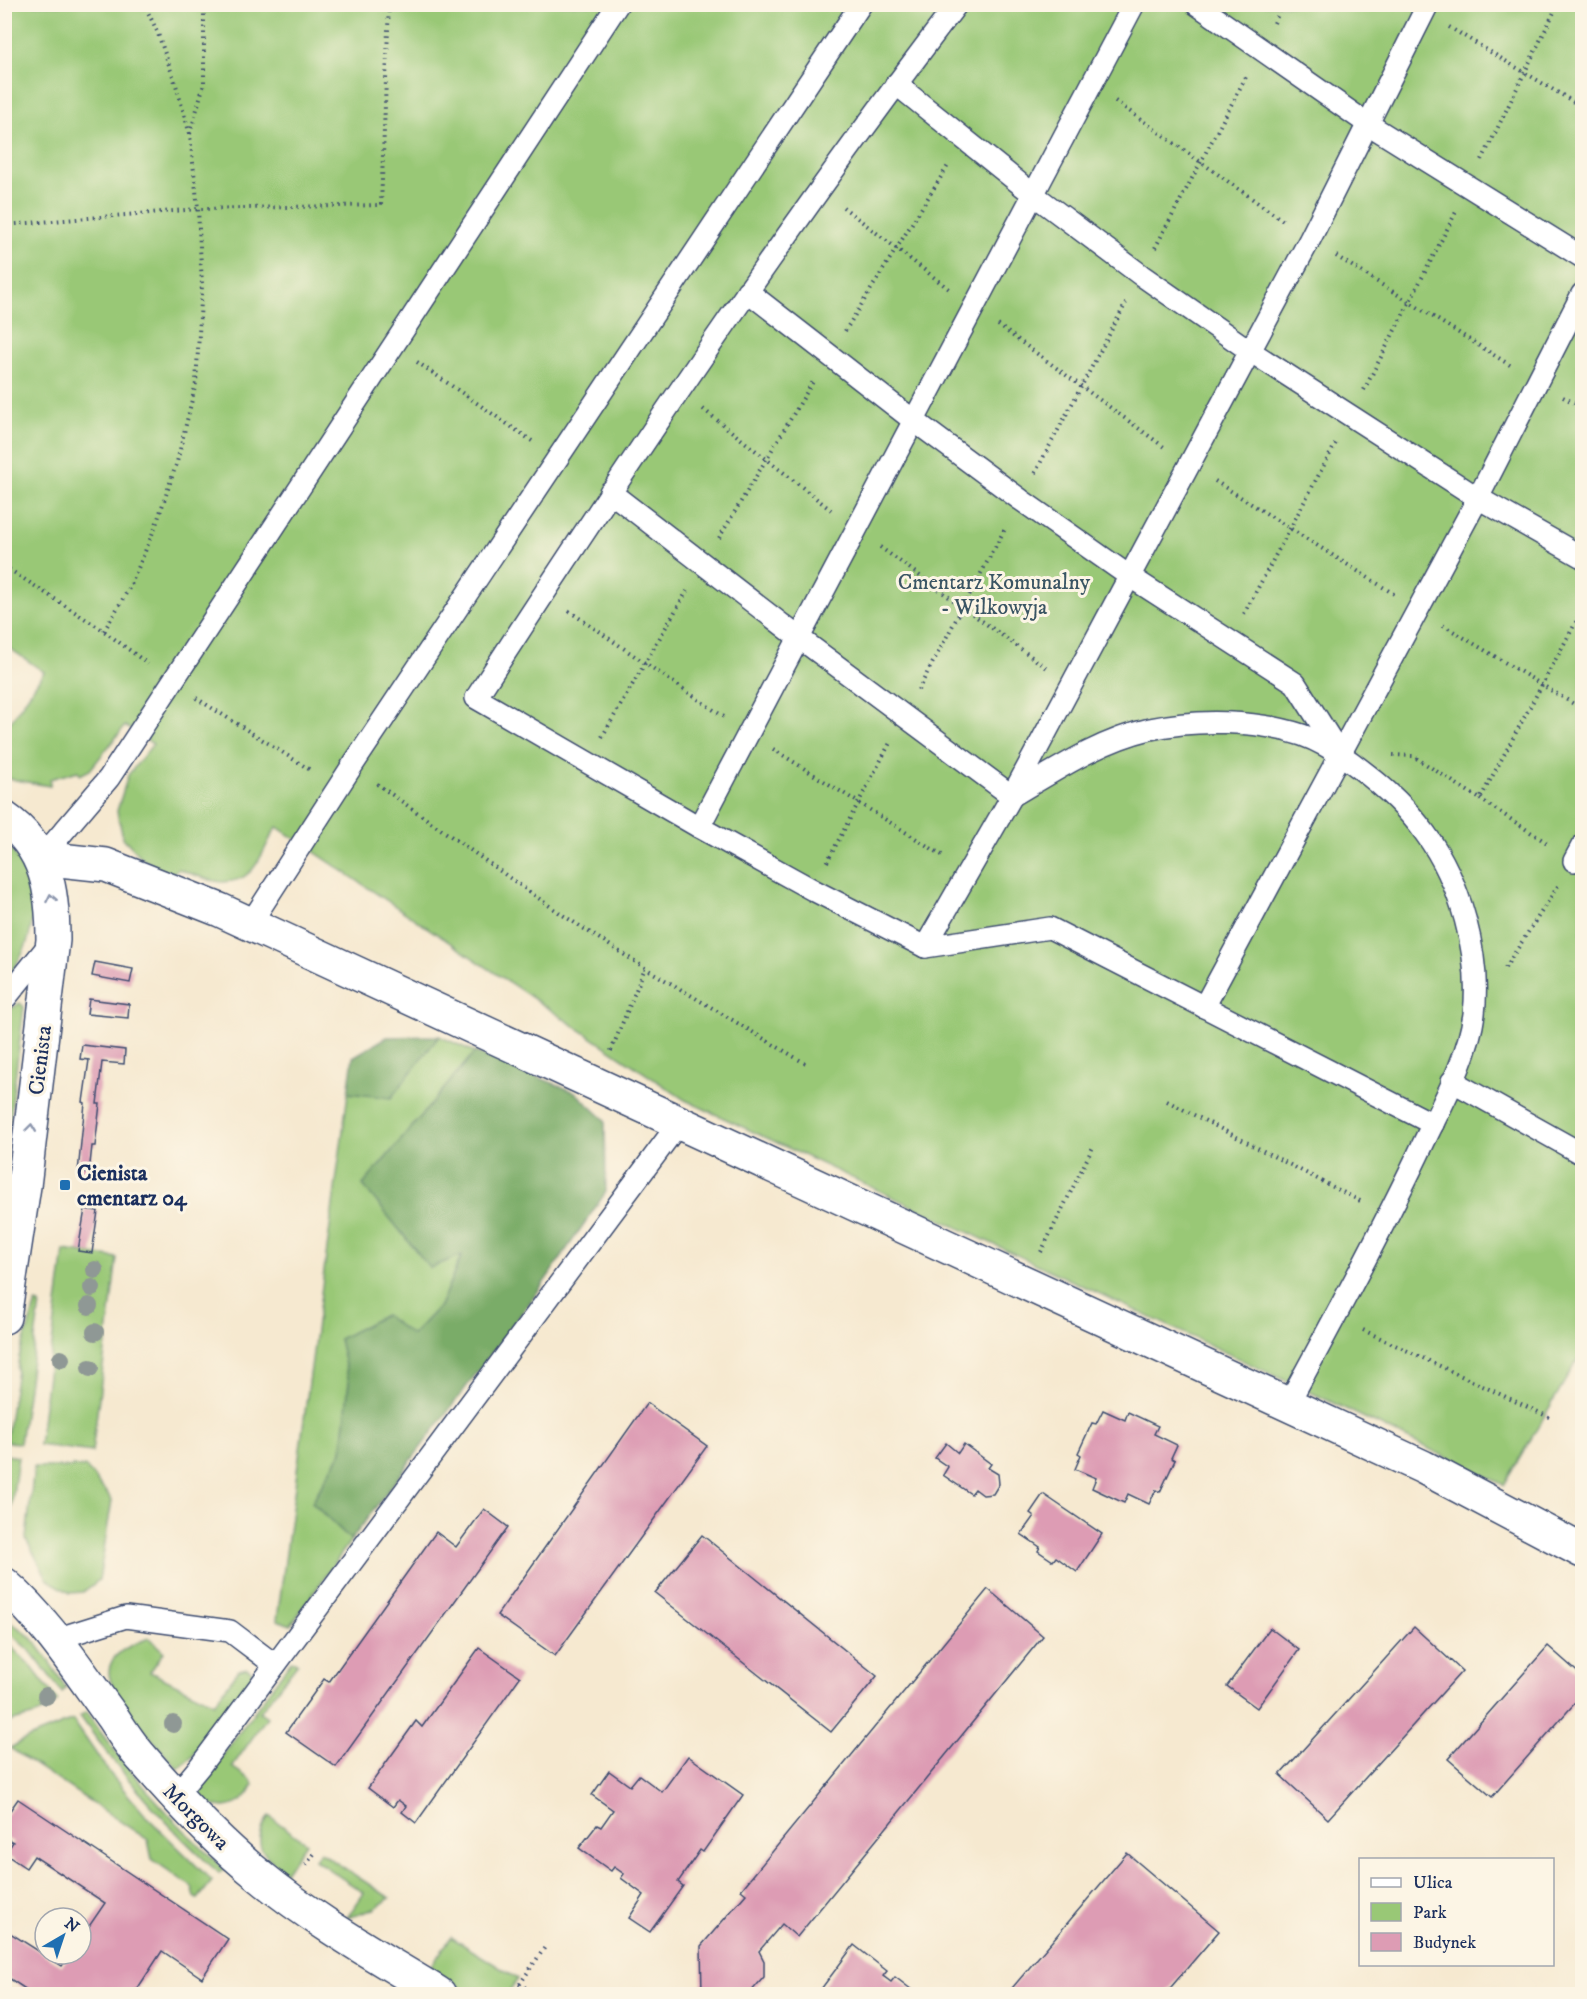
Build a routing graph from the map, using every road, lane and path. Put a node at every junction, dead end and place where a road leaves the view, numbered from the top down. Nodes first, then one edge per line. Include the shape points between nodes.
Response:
1 (144, 4) edge
2 (204, 4) edge
3 (389, 4) edge
4 (618, 4) edge
5 (861, 4) edge
6 (957, 4) edge
7 (1134, 4) edge
8 (1196, 4) edge
9 (1558, 4) edge
10 (1426, 9) edge
11 (1526, 73) junction
12 (896, 84) junction
13 (1582, 107) edge
14 (1368, 124) junction
15 (190, 135) junction
16 (964, 140) junction
17 (1470, 186) junction
18 (1034, 195) junction
19 (198, 209) junction
20 (4, 225) edge
21 (1582, 257) edge
22 (747, 291) junction
23 (1582, 294) edge
24 (394, 346) junction
25 (1250, 351) junction
26 (830, 355) junction
27 (1350, 416) junction
28 (913, 420) junction
29 (558, 459) junction
30 (610, 492) junction
31 (1478, 498) junction
32 (1582, 557) edge
33 (703, 564) junction
34 (1129, 576) junction
35 (1582, 611) edge
36 (104, 631) dead end
37 (798, 637) junction
38 (1229, 642) junction
39 (1340, 754) junction
40 (588, 761) junction
41 (352, 766) junction
42 (1012, 796) junction
43 (1480, 799) junction
44 (4, 818) edge
45 (699, 827) junction
46 (1578, 854) edge
47 (41, 858) junction
48 (250, 924) junction
49 (53, 940) junction
50 (925, 947) junction
51 (645, 968) junction
52 (1476, 993) junction
53 (4, 1000) edge
54 (1204, 1007) junction
55 (808, 1065) dead end
56 (1452, 1081) junction
57 (593, 1083) junction
58 (1167, 1101) dead end
59 (679, 1123) junction
60 (1432, 1124) junction
61 (1093, 1147) dead end
62 (1582, 1154) edge
63 (1389, 1216) junction
64 (1026, 1283) junction
65 (4, 1317) edge
66 (1335, 1317) junction
67 (1288, 1404) junction
68 (1551, 1418) dead end
69 (1582, 1551) edge
70 (4, 1584) edge
71 (56, 1639) junction
72 (275, 1665) junction
73 (175, 1796) junction
74 (545, 1947) dead end
75 (519, 1984) junction
76 (439, 1995) edge
77 (513, 1995) edge
78 (536, 1995) edge

1 - 15 path via 157,31
2 - 15 path via 204,84
3 - 19 path via 381,205
4 - 24 lane
5 - 29 lane
6 - 12 lane
7 - 18 lane
8 - 14 lane
9 - 11 path
10 - 11 path
10 - 14 lane
11 - 13 path
11 - 17 path
12 - 16 lane
12 - 22 lane
14 - 17 lane
14 - 25 lane
15 - 19 path
16 - 18 lane
16 - 26 path
17 - 21 lane
17 - 27 path
18 - 25 lane
18 - 28 lane
19 - 20 path
19 - 36 path via 202,285 196,383 177,462 156,525 131,585
22 - 26 lane
22 - 30 lane
23 - 31 lane
24 - 29 path
24 - 47 lane via 109,778
25 - 27 lane
25 - 34 lane
26 - 28 lane
26 - 33 path
27 - 31 lane
27 - 38 path
28 - 34 lane
28 - 37 lane
29 - 41 lane
30 - 33 lane
30 - 40 lane via 476,698
31 - 32 lane
31 - 39 lane
33 - 37 lane
33 - 40 path
34 - 38 lane
34 - 42 lane
35 - 43 path
37 - 42 lane
37 - 45 lane
38 - 39 lane via 1295,683
39 - 42 lane via 1303,735 1266,727 1187,724 1150,729 1083,753
39 - 43 path via 1413,756
39 - 52 lane via 1402,806 1443,861 1468,930
39 - 54 lane
40 - 45 lane
41 - 48 lane
41 - 51 path via 558,912
42 - 50 lane
43 - 46 path
44 - 47 street, Cienista
45 - 50 lane
46 - 52 path via 1498,980
47 - 48 street via 106,866
49 -> 47 street, Cienista via 53,903
48 - 57 street
49 - 53 lane
65 -> 49 street, Cienista
50 - 54 lane via 1050,928
51 - 55 path
51 - 57 path via 610,1053
52 - 56 lane via 1466,1046
54 - 60 lane
56 - 60 lane
56 - 62 lane
57 - 59 street
58 - 63 path
59 - 64 street
59 - 72 lane
60 - 63 lane
61 - 64 path
63 - 66 lane
64 - 67 street
66 - 67 lane
66 - 68 path
67 - 69 street via 1423,1467
70 - 71 street, Morgowa
71 - 72 lane via 126,1617 230,1631
71 - 73 street, Morgowa via 140,1756
72 - 73 lane
73 - 76 street, Morgowa via 261,1877
74 - 75 path
75 - 77 path
75 - 78 path

